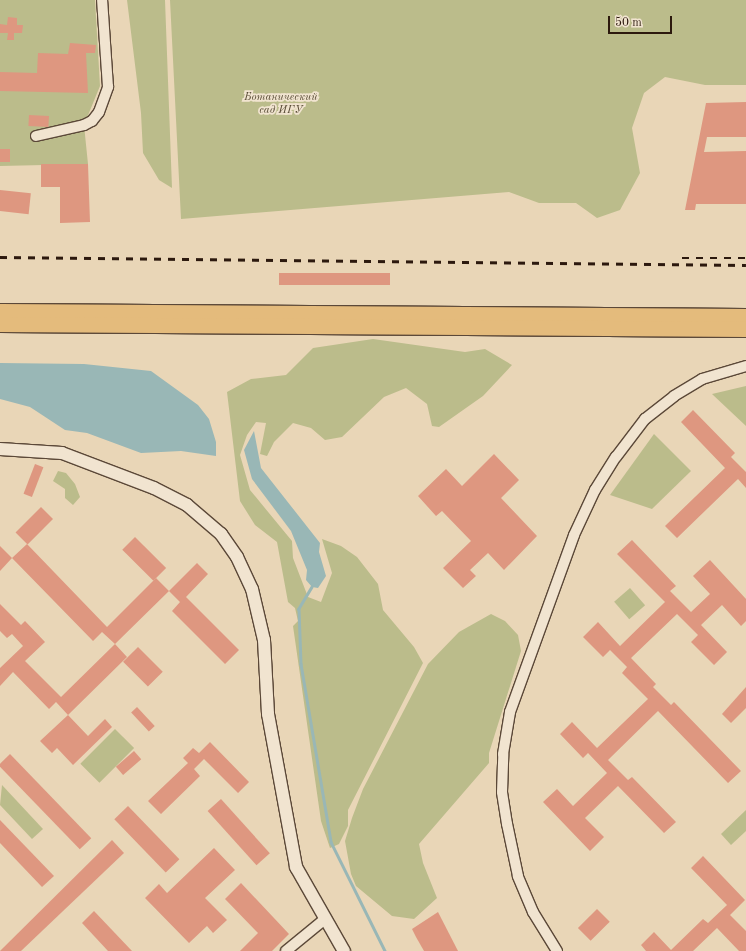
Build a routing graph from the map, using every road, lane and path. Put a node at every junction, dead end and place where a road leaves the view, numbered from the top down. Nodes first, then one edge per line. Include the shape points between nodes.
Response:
1 (102, 0) edge
2 (36, 136) dead end
3 (0, 311) edge
4 (746, 316) edge
5 (0, 324) edge
6 (746, 329) edge
7 (746, 366) edge
8 (0, 449) edge
9 (325, 919) junction
10 (286, 951) edge
11 (344, 951) edge
12 (557, 951) edge

1 - 2 street via 108,87 99,112 92,122
3 - 4 main road
5 - 6 main road
7 - 12 street via 702,379 674,396 645,419 616,457 595,490 574,535 510,712 503,754 502,792 507,824 518,876 533,912
8 - 9 street via 62,453 114,472 187,505 225,540 252,589 264,640 268,714 297,872
9 - 10 street
9 - 11 street

